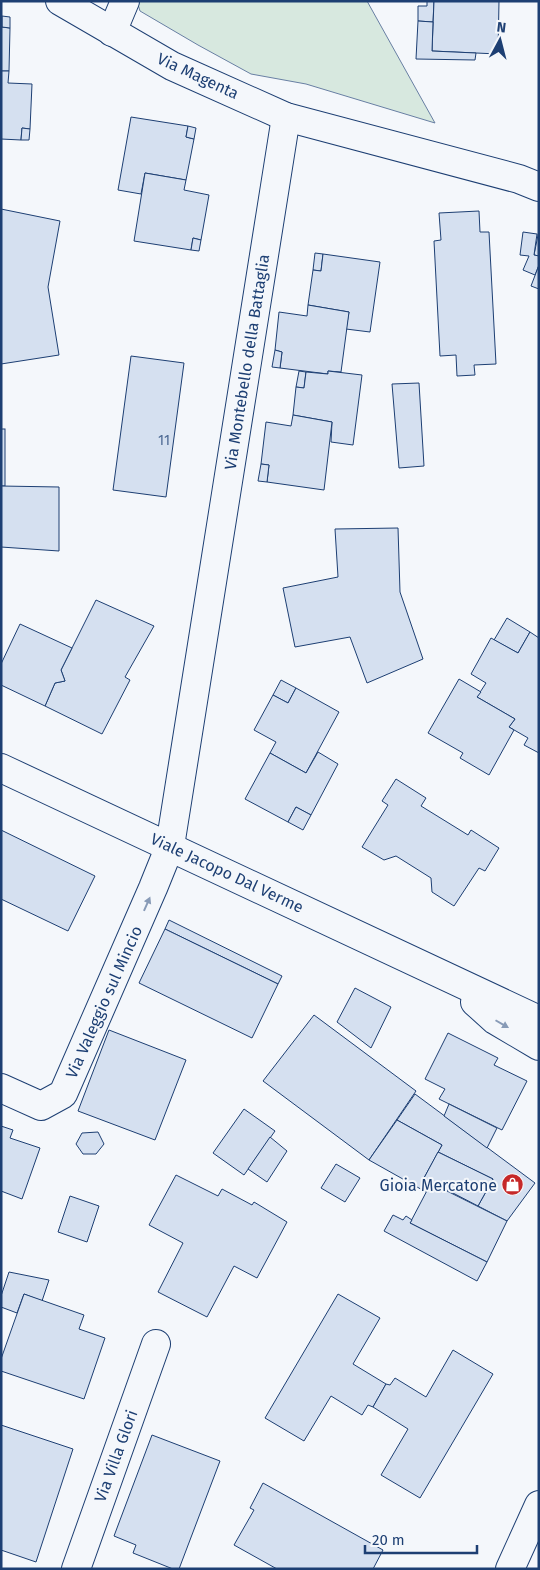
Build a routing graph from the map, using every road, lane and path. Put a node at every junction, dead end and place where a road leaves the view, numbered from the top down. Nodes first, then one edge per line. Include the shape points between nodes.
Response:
1 (60, 1) edge
2 (125, 1) edge
3 (112, 32) junction
4 (286, 117) junction
5 (529, 183) edge
6 (1, 768) edge
7 (170, 846) junction
8 (452, 980) junction
9 (539, 1020) edge
10 (539, 1046) edge
11 (1, 1088) edge
12 (156, 1344) dead end
13 (539, 1505) edge
14 (76, 1569) edge
15 (510, 1569) edge

1 - 3 street, Via Magenta
2 - 3 street
3 - 4 street, Via Magenta via 172,66
4 - 5 street
4 - 7 street, Via Montebello della Battaglia
6 - 7 street, Viale Jacopo Dal Verme
7 - 8 street, Viale Jacopo Dal Verme
11 -> 7 street, Via Valeggio sul Mincio via 41,1106 63,1094
8 - 9 street, Viale Jacopo Dal Verme
8 -> 10 street, Viale Jacopo Dal Verme via 495,1020
12 - 14 street, Via Villa Glori
13 - 15 street

